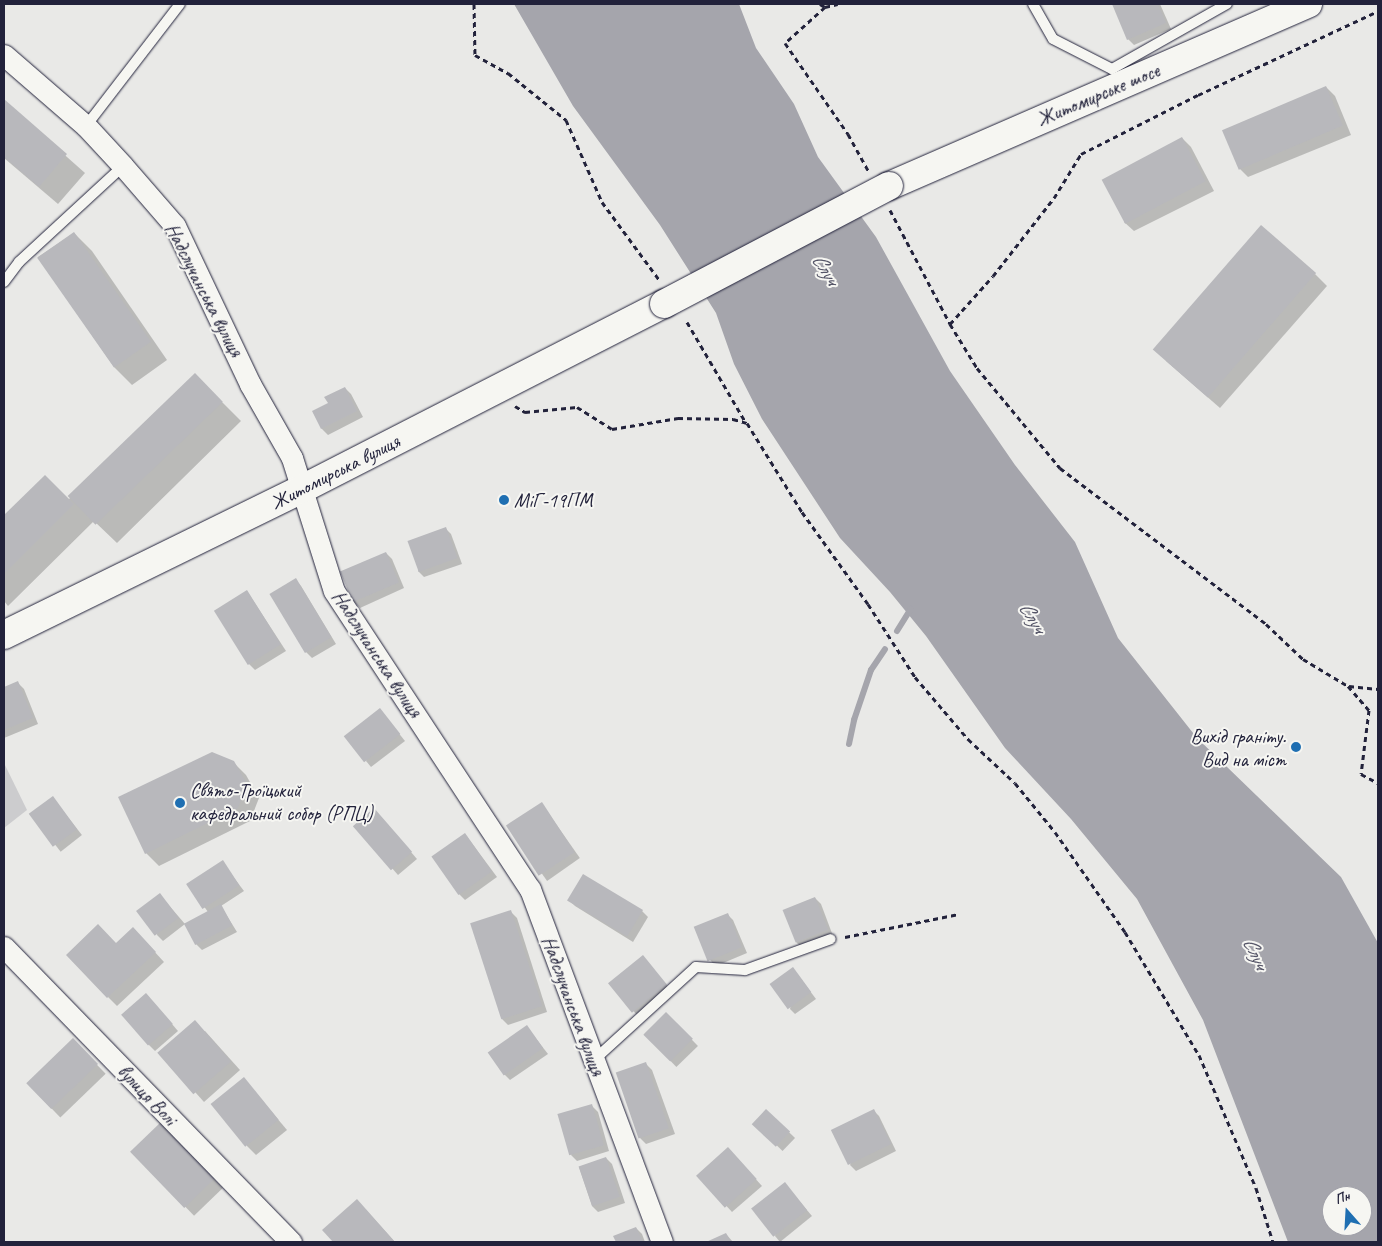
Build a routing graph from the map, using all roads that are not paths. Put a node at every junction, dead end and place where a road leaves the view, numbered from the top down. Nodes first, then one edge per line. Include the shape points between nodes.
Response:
1 (180, 4) edge
2 (1033, 4) edge
3 (1227, 4) edge
4 (1308, 4) edge
5 (4, 55) edge
6 (86, 126) junction
7 (123, 166) junction
8 (4, 282) edge
9 (662, 294) joint
10 (300, 490) junction
11 (4, 635) edge
12 (832, 939) road end
13 (4, 948) edge
14 (594, 1060) junction
15 (290, 1242) edge
16 (662, 1242) edge

1 - 6 lane
2 - 3 lane via 1053,39 1112,69
4 - 9 main road, Житомирське шосе, bridge via 882,188
5 - 6 street, Надслучанська вулиця
6 - 7 street, Надслучанська вулиця
7 - 8 lane via 19,262
7 - 10 street, Надслучанська вулиця via 175,226 250,384 292,458
9 - 10 main road, Житомирська вулиця
10 - 11 main road, Житомирська вулиця
10 - 14 street, Надслучанська вулиця via 334,591 530,889
12 - 14 lane via 745,970 696,967
13 - 15 street, вулиця Волі
14 - 16 street, Надслучанська вулиця

